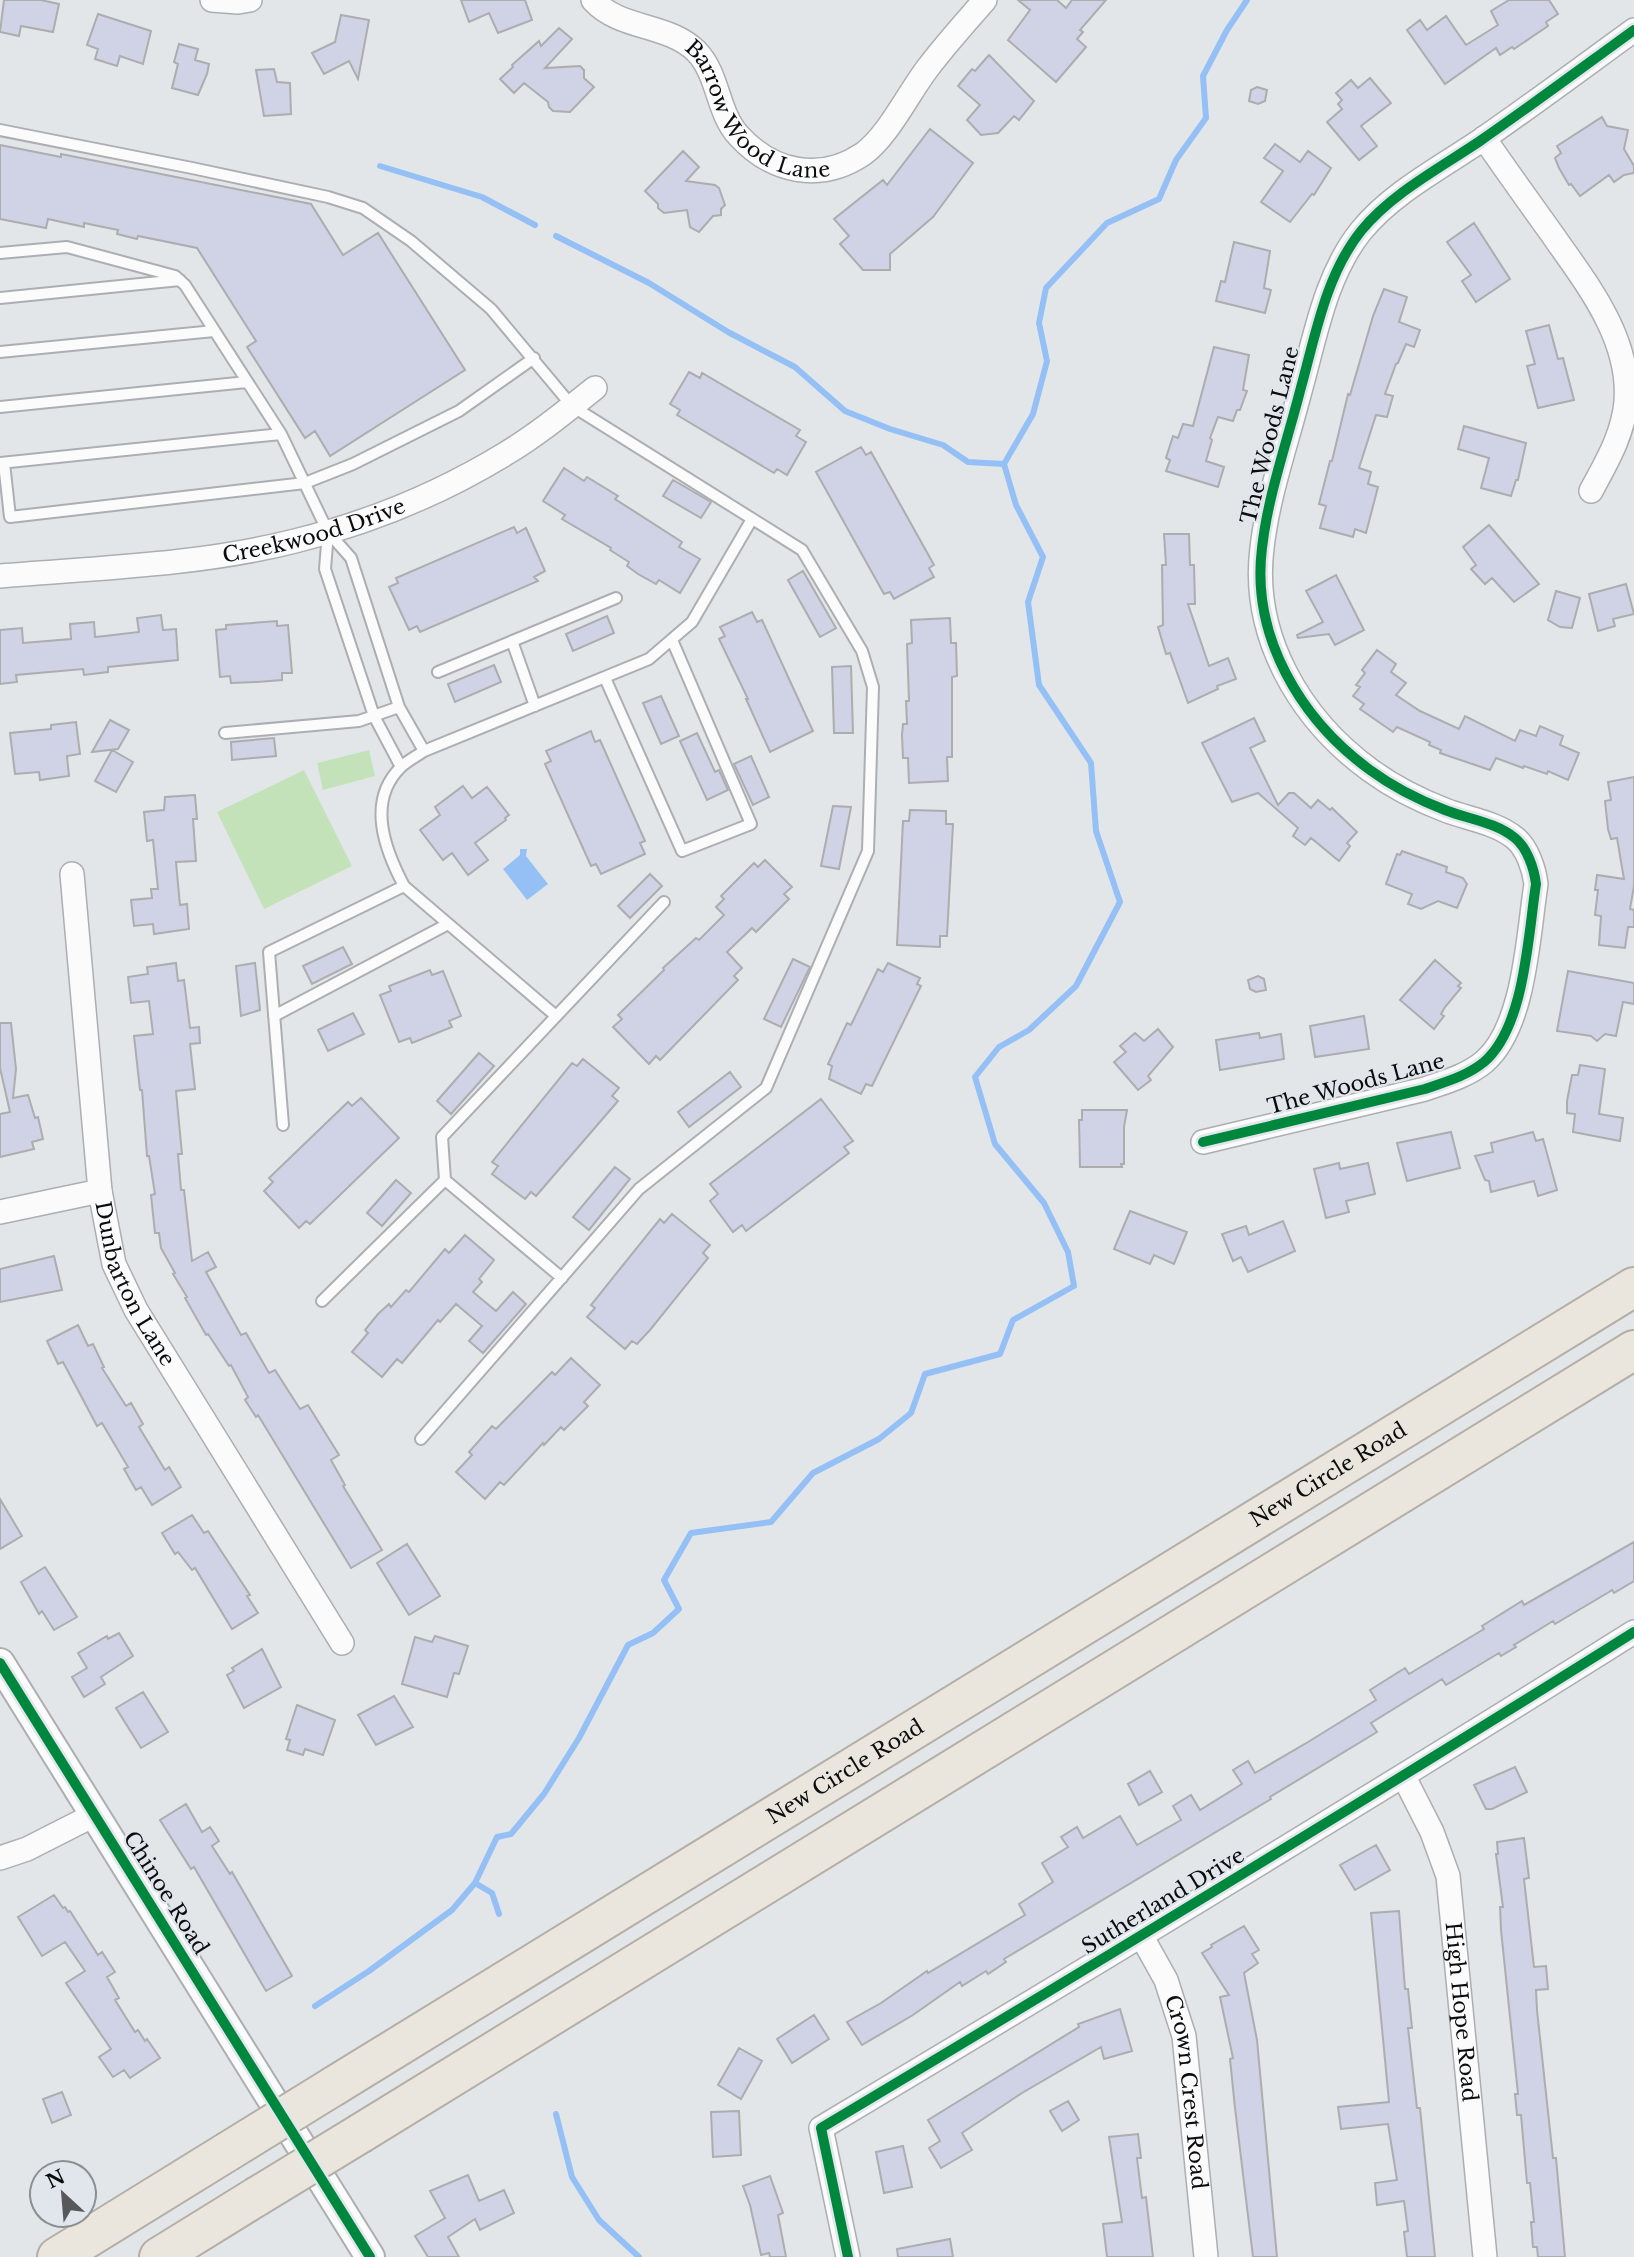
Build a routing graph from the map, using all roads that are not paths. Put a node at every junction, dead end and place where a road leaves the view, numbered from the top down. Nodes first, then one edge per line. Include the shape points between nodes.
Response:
1 (212, 0) edge
2 (250, 0) edge
3 (593, 0) edge
4 (985, 0) edge
5 (1634, 30) edge
6 (0, 130) edge
7 (1484, 138) junction
8 (0, 253) edge
9 (180, 280) junction
10 (0, 298) edge
11 (214, 331) junction
12 (0, 352) edge
13 (534, 358) junction
14 (247, 382) junction
15 (595, 388) dead end
16 (572, 406) junction
17 (0, 407) edge
18 (281, 434) junction
19 (2, 463) edge
20 (305, 483) junction
21 (1591, 491) dead end
22 (752, 519) junction
23 (328, 532) junction
24 (0, 576) edge
25 (616, 598) dead end
26 (672, 640) junction
27 (512, 641) junction
28 (438, 672) dead end
29 (605, 678) junction
30 (535, 706) junction
31 (399, 707) junction
32 (374, 716) junction
33 (225, 733) dead end
34 (424, 751) junction
35 (401, 767) junction
36 (72, 874) dead end
37 (404, 886) junction
38 (664, 902) dead end
39 (448, 924) junction
40 (274, 1016) junction
41 (556, 1016) junction
42 (283, 1125) dead end
43 (1203, 1142) dead end
44 (445, 1180) junction
45 (100, 1191) junction
46 (0, 1212) edge
47 (562, 1278) junction
48 (1634, 1287) edge
49 (322, 1301) dead end
50 (1634, 1350) edge
51 (421, 1439) dead end
52 (1634, 1632) edge
53 (342, 1643) dead end
54 (0, 1663) edge
55 (1404, 1777) junction
56 (94, 1815) junction
57 (0, 1858) edge
58 (1142, 1937) junction
59 (57, 2257) edge
60 (159, 2257) edge
61 (370, 2257) edge
62 (848, 2257) edge
63 (1206, 2257) edge
64 (1485, 2257) edge

1 - 2 street
3 - 4 street, Barrow Wood Lane via 603,11 681,40 696,51 707,65 736,134 767,160 811,172 836,167 864,153
5 - 7 street, The Woods Lane
6 - 13 lane via 363,208 411,241 491,309
7 - 21 street via 1592,292 1618,347 1626,402 1617,438
7 - 43 street, The Woods Lane via 1381,211 1346,254 1322,312 1268,512 1260,581 1268,627 1287,678 1344,749 1401,790 1506,832 1525,851 1536,884 1516,1007 1501,1043 1484,1062 1459,1077
8 - 9 lane via 67,247
9 - 10 lane
9 - 11 lane
11 - 12 lane
11 - 14 lane
13 - 16 lane
13 - 20 lane via 459,411
14 - 17 lane
14 - 18 lane
15 - 16 street, Creekwood Drive
16 - 22 lane
16 - 23 street, Creekwood Drive via 505,454 450,484
18 - 19 lane
18 - 20 lane
19 - 20 lane via 10,517
20 - 23 lane
22 - 26 lane via 692,622
22 - 47 lane via 802,550 862,651 873,687 868,851 766,1088 639,1189
23 - 24 street, Creekwood Drive via 216,555
23 - 31 lane via 351,558
23 - 32 lane via 325,569
25 - 27 lane
26 - 29 lane via 649,659
26 - 29 lane via 751,824 682,850
27 - 28 lane
27 - 30 lane
29 - 30 lane
30 - 34 lane
31 - 32 lane
31 - 34 lane
32 - 33 lane
32 - 35 lane
34 - 35 lane
35 - 37 lane via 388,788 381,814 389,857
36 - 45 street, Dunbarton Lane
37 - 39 lane
37 - 40 lane via 269,952
38 - 41 lane
39 - 40 lane
39 - 41 lane
40 - 42 lane
41 - 44 lane via 442,1136
44 - 47 lane
44 - 49 lane
45 - 46 street
45 - 53 street, Dunbarton Lane via 114,1264 136,1310
47 - 51 lane
48 - 59 highway, New Circle Road, bridge
50 - 60 highway, bridge
52 - 55 street, Sutherland Drive
54 - 56 street, Chinoe Road
55 - 58 street, Sutherland Drive
55 - 64 street, High Hope Road via 1448,1876
56 - 57 street
56 - 61 street, Chinoe Road
58 - 62 street, Sutherland Drive via 821,2128
58 - 63 street, Crown Crest Road via 1166,1980 1184,2036

